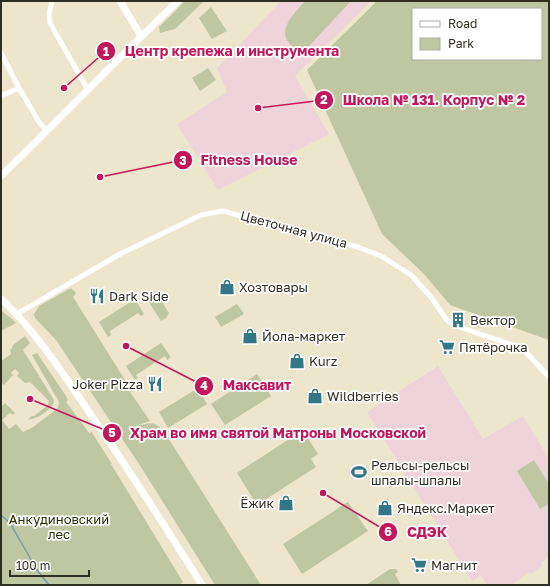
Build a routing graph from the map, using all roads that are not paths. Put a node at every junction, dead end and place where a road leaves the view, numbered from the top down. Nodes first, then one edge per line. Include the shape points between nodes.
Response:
1 (52, 1) edge
2 (120, 1) edge
3 (178, 1) edge
4 (141, 36) junction
5 (1, 53) edge
6 (19, 88) junction
7 (88, 90) junction
8 (1, 96) edge
9 (47, 131) junction
10 (1, 176) edge
11 (1, 299) edge
12 (17, 314) junction
13 (549, 376) edge
14 (202, 585) edge

1 - 7 street via 50,22
2 - 4 main road
3 - 4 main road
4 - 7 main road
5 - 6 street
6 - 8 street
6 - 9 street
7 - 9 main road
9 - 10 main road
11 - 12 main road
12 - 13 street, Цветочная улица via 120,254 201,215 223,211 358,247 381,256 411,275 453,325 524,350
12 - 14 main road via 52,357

